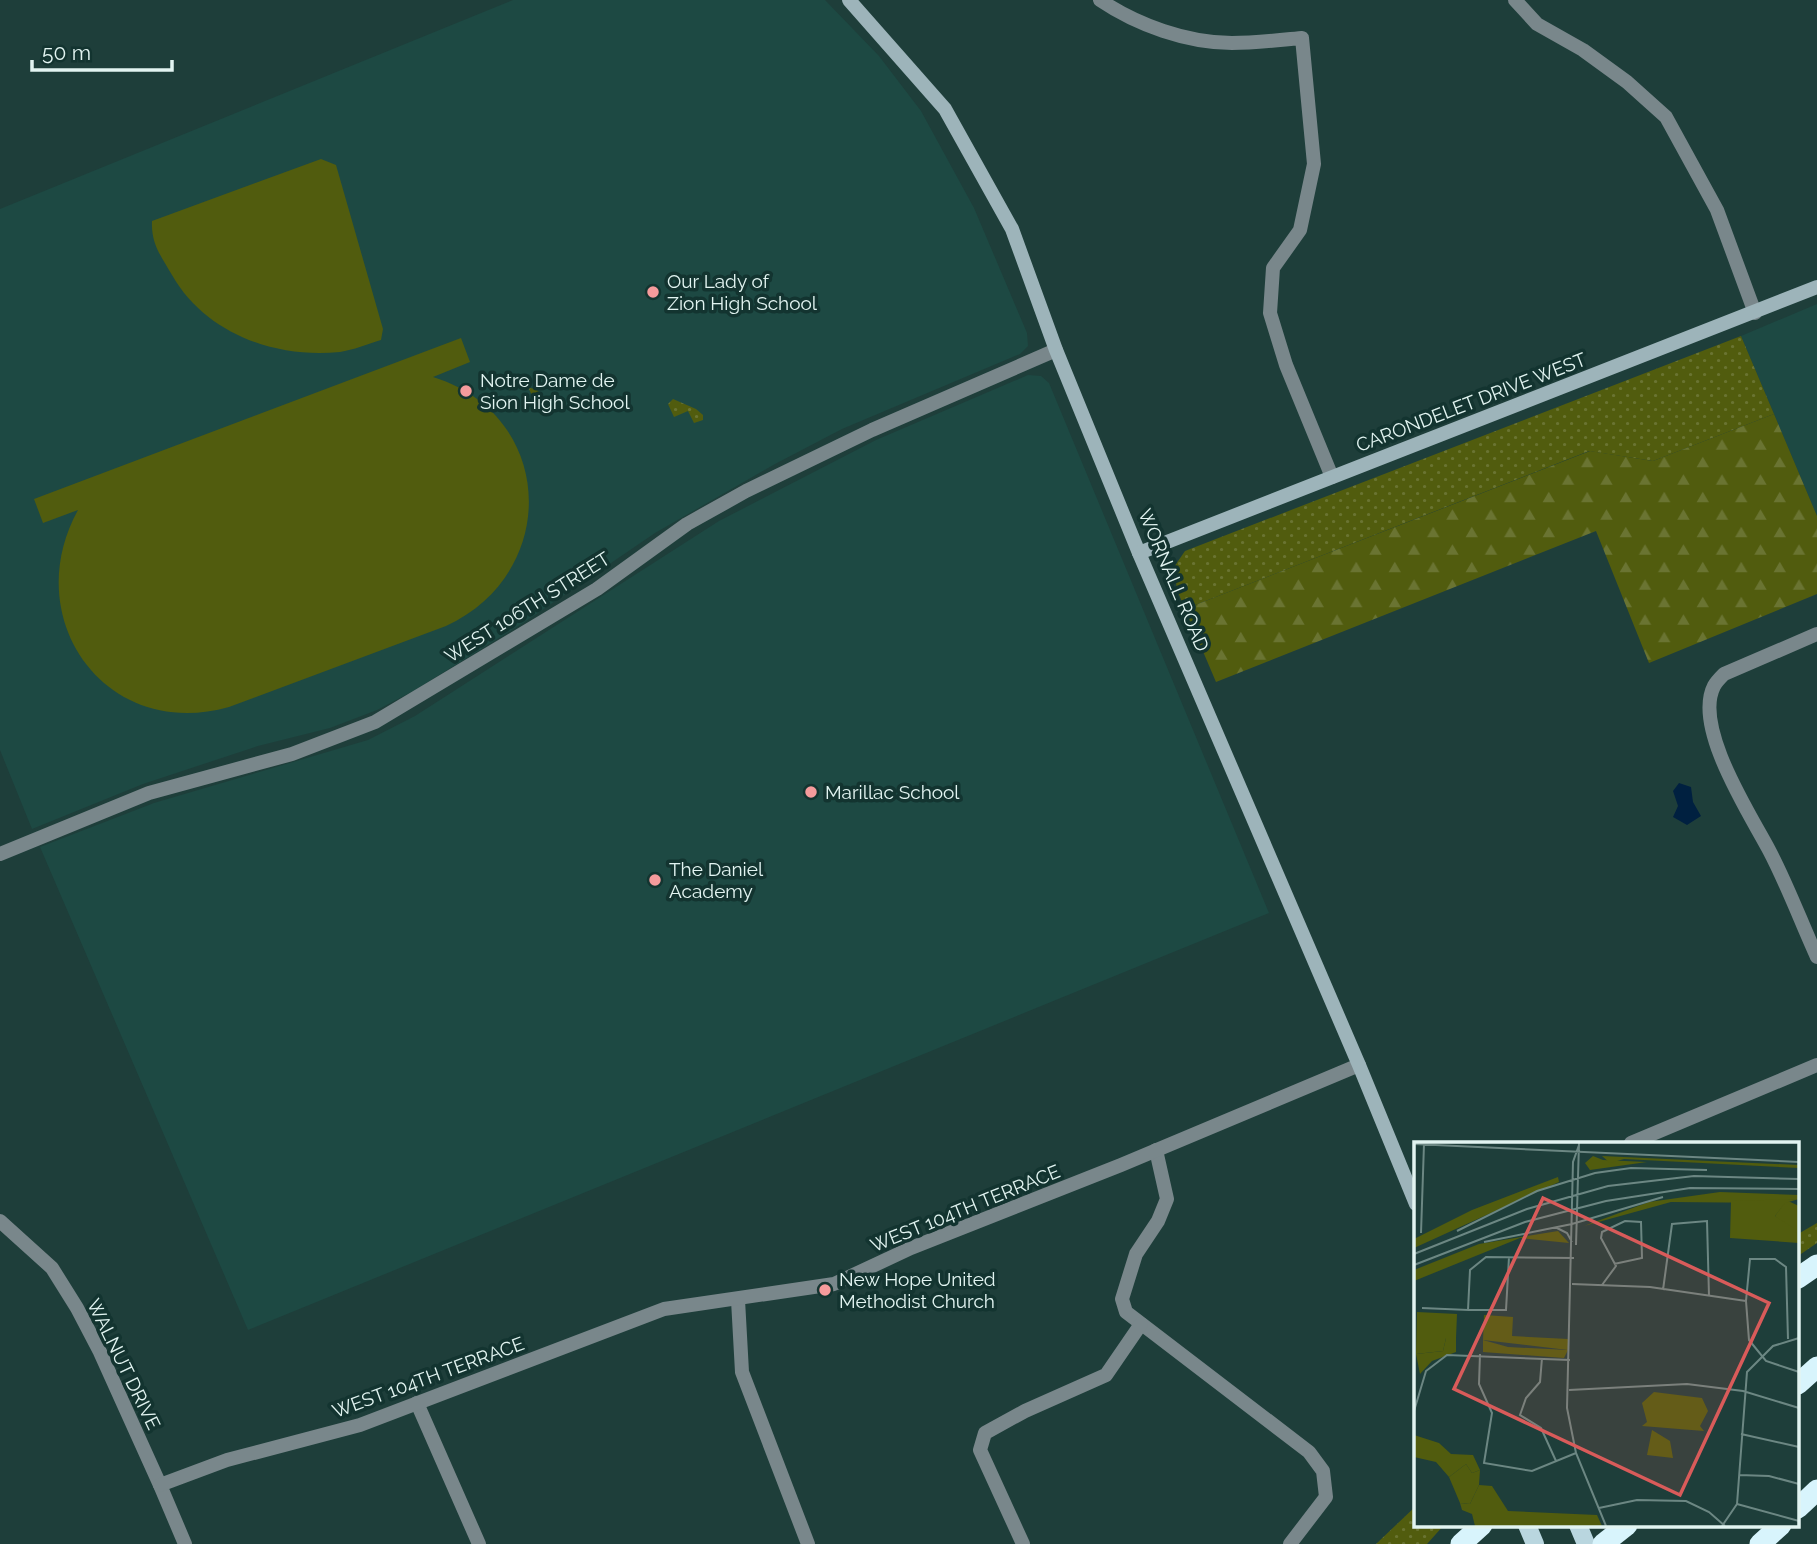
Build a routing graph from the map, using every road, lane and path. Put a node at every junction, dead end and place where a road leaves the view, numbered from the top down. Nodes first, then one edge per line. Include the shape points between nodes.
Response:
1 (849, 0) edge
2 (1100, 0) edge
3 (1515, 0) edge
4 (1817, 288) edge
5 (1755, 313) junction
6 (1056, 350) junction
7 (1332, 477) junction
8 (1139, 554) junction
9 (1817, 634) edge
10 (0, 854) edge
11 (1817, 957) edge
12 (1359, 1065) junction
13 (1817, 1065) edge
14 (1633, 1142) edge
15 (1156, 1150) junction
16 (1414, 1199) edge
17 (0, 1221) edge
18 (1817, 1265) edge
19 (1800, 1277) edge
20 (738, 1300) junction
21 (1141, 1324) junction
22 (1817, 1367) edge
23 (1800, 1382) edge
24 (417, 1404) junction
25 (160, 1485) junction
26 (1817, 1490) edge
27 (1800, 1506) edge
28 (1463, 1526) edge
29 (1481, 1526) edge
30 (1527, 1526) edge
31 (1578, 1526) edge
32 (1780, 1526) edge
33 (185, 1544) edge
34 (479, 1544) edge
35 (808, 1544) edge
36 (1023, 1544) edge
37 (1290, 1544) edge
38 (1455, 1544) edge
39 (1461, 1544) edge
40 (1535, 1544) edge
41 (1586, 1544) edge
42 (1760, 1544) edge

1 - 6 main road, WORNALL ROAD via 945,109 1012,229
2 - 7 street via 1121,14 1195,38 1231,43 1302,38 1314,164 1300,230 1273,268 1270,313
3 - 5 street via 1538,24 1594,58 1666,117 1717,210
4 - 5 main road, CARONDELET DRIVE WEST
5 - 7 main road, CARONDELET DRIVE WEST
6 - 8 main road, WORNALL ROAD
6 - 10 street, WEST 106TH STREET via 746,491 687,524 597,589 375,722 292,754 149,793
7 - 8 main road, CARONDELET DRIVE WEST
8 - 12 main road, WORNALL ROAD
9 - 11 street via 1724,674 1713,687 1711,701 1711,719 1724,764 1770,851
12 - 15 street, WEST 104TH TERRACE
12 - 16 main road, WORNALL ROAD
13 - 14 street
15 - 20 street, WEST 104TH TERRACE via 911,1248 834,1284
15 - 21 street via 1167,1199 1136,1254 1122,1299 1126,1312
17 - 25 street, WALNUT DRIVE via 52,1268 77,1308
18 - 19 highway
20 - 24 street, WEST 104TH TERRACE via 664,1309
20 - 35 street via 742,1372
21 - 36 street via 1106,1375 985,1433 980,1450
21 - 37 street via 1309,1452 1323,1471 1326,1497
22 - 23 highway
24 - 25 street, WEST 104TH TERRACE via 360,1425 227,1460
24 - 34 street
25 - 33 street, WALNUT DRIVE
26 - 27 highway
28 - 38 main road
29 - 39 highway
30 - 40 main road
31 - 41 main road
32 - 42 highway

